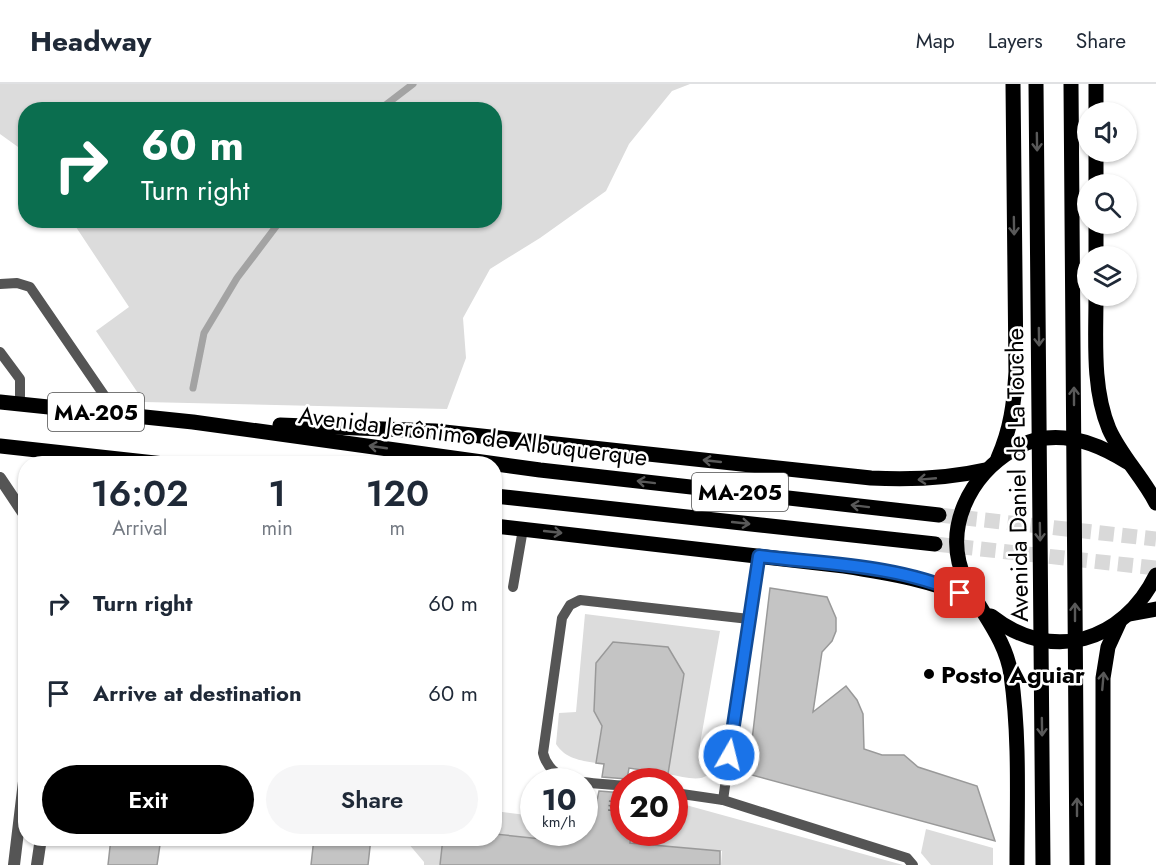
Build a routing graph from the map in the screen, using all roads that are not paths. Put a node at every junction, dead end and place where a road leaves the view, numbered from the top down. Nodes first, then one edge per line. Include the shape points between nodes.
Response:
1 (1013, 84) edge
2 (1036, 84) edge
3 (1071, 84) edge
4 (1096, 84) edge
5 (1096, 102) edge
6 (0, 284) edge
7 (1096, 306) edge
8 (0, 352) edge
9 (0, 402) edge
10 (20, 404) junction
11 (117, 414) junction
12 (193, 422) junction
13 (0, 446) edge
14 (71, 456) edge
15 (439, 456) edge
16 (998, 458) junction
17 (1127, 462) junction
18 (502, 465) edge
19 (985, 470) junction
20 (0, 478) edge
21 (1150, 484) edge
22 (502, 497) edge
23 (1156, 503) edge
24 (18, 505) edge
25 (939, 515) tunnel mouth
26 (502, 527) edge
27 (522, 529) junction
28 (935, 544) tunnel mouth
29 (759, 556) junction
30 (1156, 575) edge
31 (513, 587) dead end
32 (980, 605) junction
33 (1156, 609) edge
34 (749, 619) junction
35 (1125, 619) junction
36 (610, 784) edge
37 (688, 796) edge
38 (723, 800) junction
39 (18, 832) edge
40 (40, 846) edge
41 (14, 865) edge
42 (37, 865) edge
43 (913, 865) edge
44 (1017, 865) edge
45 (1043, 865) edge
46 (1077, 865) edge
47 (1103, 865) edge

1 -> 16 main road via 1015,395 1008,437
2 -> 45 main road, Avenida Daniel de La Touche
46 -> 3 main road
4 - 5 main road
6 - 11 lane via 30,287
7 - 17 main road via 1100,390 1108,428
8 - 10 lane via 20,379
9 - 10 main road, Avenida Jerônimo de Albuquerque / MA-205
10 - 11 main road, Avenida Jerônimo de Albuquerque / MA-205
11 - 12 main road, Avenida Jerônimo de Albuquerque / MA-205
15 -> 12 main road, Avenida Jerônimo de Albuquerque / MA-205
19 -> 12 main road via 918,480 871,478 435,431
13 - 14 main road, MA-205
16 - 17 main road via 1022,444 1058,438 1103,447
16 - 19 main road
17 - 21 main road
25 -> 18 main road, Avenida Jerônimo de Albuquerque / MA-205
19 - 32 main road via 961,510 957,533 958,557 965,580
20 - 24 street
21 - 23 main road
22 -> 28 main road, MA-205
26 - 27 main road
27 -> 29 main road
27 - 31 lane
29 - 32 main road via 892,573 945,586
29 - 34 lane
30 - 35 main road via 1146,596
32 - 35 main road via 1007,628 1034,639 1093,637
32 - 44 main road via 1000,639 1011,671 1016,718
33 - 35 main road
34 - 36 lane via 588,600 570,604 562,618 543,753 552,772 564,778
34 - 38 lane
47 -> 35 main road via 1103,678 1108,647
37 - 38 lane
38 - 43 lane via 907,858
39 - 41 street
40 - 42 street

